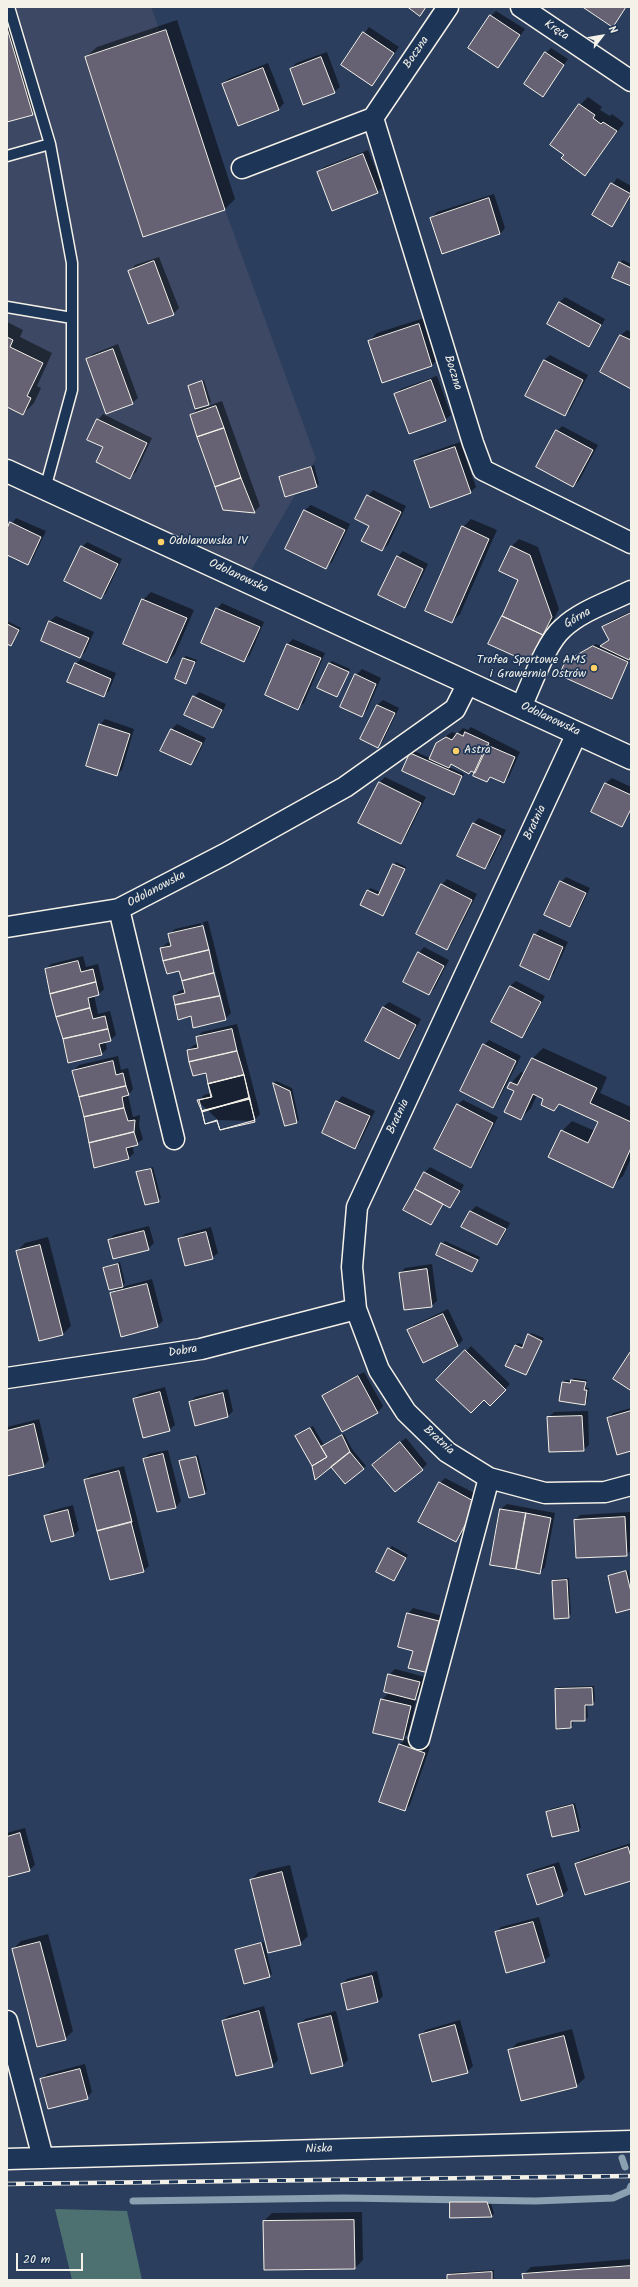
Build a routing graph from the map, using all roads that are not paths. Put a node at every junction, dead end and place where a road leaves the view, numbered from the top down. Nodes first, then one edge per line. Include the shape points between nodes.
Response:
1 (9, 7) edge
2 (448, 7) edge
3 (521, 7) edge
4 (631, 81) edge
5 (373, 118) junction
6 (50, 144) junction
7 (7, 156) edge
8 (242, 168) dead end
9 (7, 307) edge
10 (72, 318) junction
11 (7, 471) edge
12 (45, 489) junction
13 (631, 543) edge
14 (631, 591) edge
15 (468, 683) junction
16 (521, 707) junction
17 (577, 733) junction
18 (631, 758) edge
19 (119, 909) junction
20 (7, 927) edge
21 (174, 1139) dead end
22 (356, 1309) junction
23 (7, 1378) edge
24 (489, 1478) junction
25 (631, 1485) edge
26 (419, 1739) dead end
27 (7, 2021) edge
28 (631, 2141) edge
29 (43, 2158) junction
30 (7, 2159) edge

1 - 6 lane
2 - 5 street, Boczna
3 - 4 street, Kręta
5 - 8 street
5 - 13 street, Boczna via 483,470
6 - 7 lane
6 - 10 lane via 72,263
9 - 10 lane
10 - 12 lane via 72,390
11 - 12 main road, Odolanowska
12 - 15 main road, Odolanowska
14 - 16 street, Górna via 562,628 552,641
15 - 16 main road, Odolanowska
15 - 19 street, Odolanowska via 455,709 345,787
16 - 17 main road, Odolanowska
17 - 18 main road, Odolanowska
17 - 22 street, Bratnia via 357,1208 352,1268
19 - 20 street, Odolanowska
19 - 21 street, Odolanowska
22 - 23 street, Dobra via 201,1349
22 - 24 street, Bratnia via 379,1370 406,1412 448,1452
24 - 25 street, Bratnia via 545,1493 605,1492
24 - 26 street
27 - 29 street
28 - 29 street, Niska
29 - 30 street, Niska

